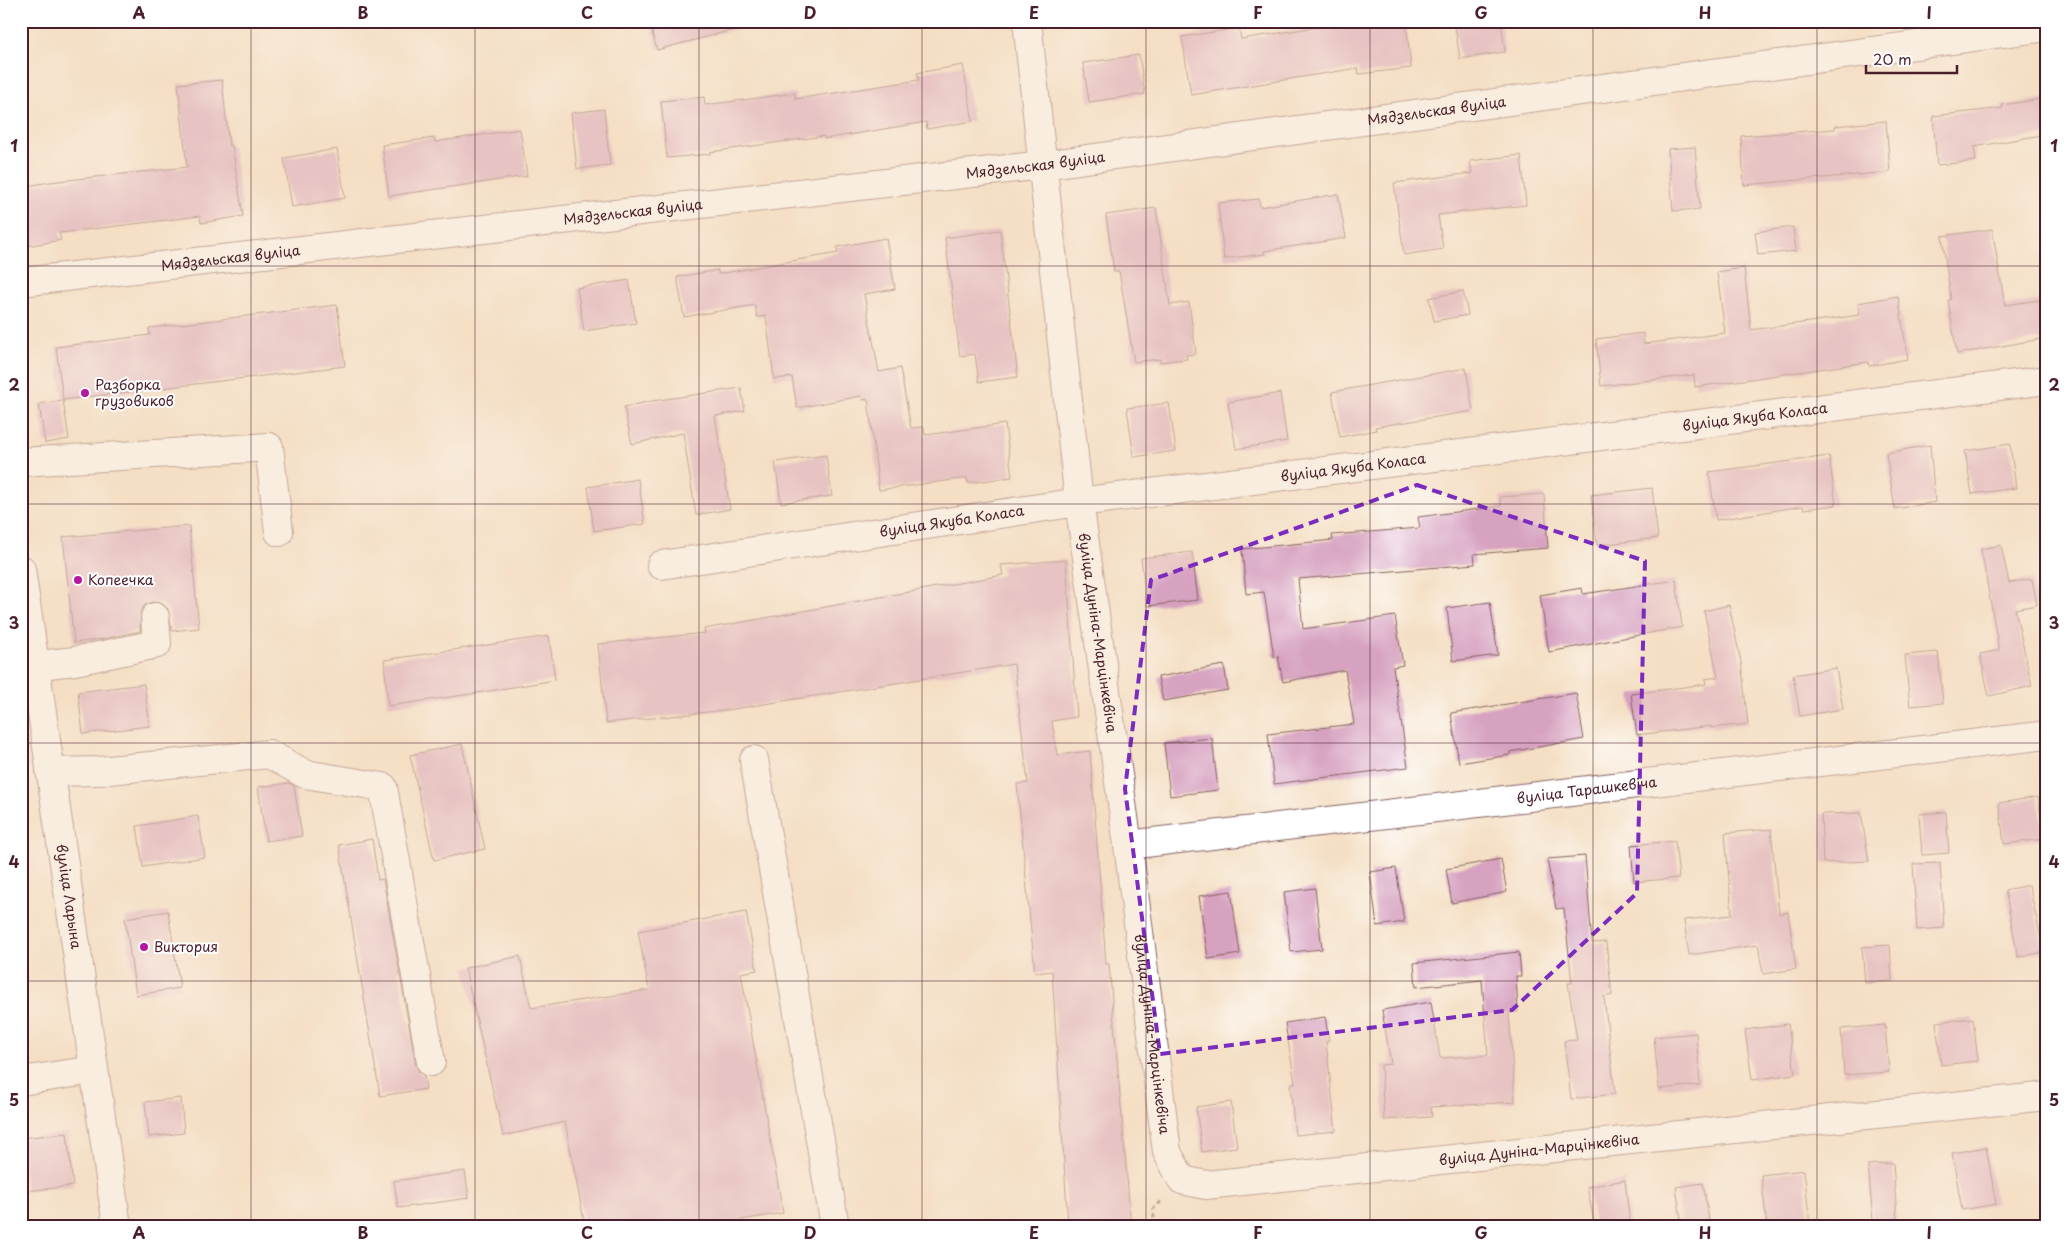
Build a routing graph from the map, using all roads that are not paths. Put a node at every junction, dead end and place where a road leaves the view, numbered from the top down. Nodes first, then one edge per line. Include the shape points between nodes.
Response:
1 (1026, 21) edge
2 (2047, 27) edge
3 (1043, 166) junction
4 (21, 282) edge
5 (2047, 380) edge
6 (21, 462) edge
7 (1079, 502) junction
8 (279, 532) dead end
9 (661, 565) dead end
10 (21, 569) edge
11 (155, 617) dead end
12 (28, 666) edge
13 (2047, 735) edge
14 (754, 760) dead end
15 (50, 772) junction
16 (1128, 845) junction
17 (431, 1062) dead end
18 (94, 1070) junction
19 (21, 1081) edge
20 (2047, 1096) edge
21 (117, 1226) edge
22 (835, 1226) edge

1 - 3 street, вуліца Дуніна-Марцінкевіча
2 - 3 street, Мядзельская вуліца
3 - 4 street, Мядзельская вуліца
3 - 7 street, вуліца Дуніна-Марцінкевіча
5 - 7 street, вуліца Якуба Коласа
6 - 8 street via 269,447
7 - 9 street, вуліца Якуба Коласа
7 - 16 street, вуліца Дуніна-Марцінкевіча
10 - 12 street, вуліца Ларына
11 - 12 street via 157,644 76,661
12 - 15 street, вуліца Ларына
13 - 16 street, вуліца Тарашкевіча
14 - 22 street
15 - 17 street via 99,771 269,754 305,774 383,787
15 - 18 street, вуліца Ларына
16 - 20 street, вуліца Дуніна-Марцінкевіча via 1167,1152 1182,1180 1206,1185
18 - 19 street
18 - 21 street, вуліца Ларына

